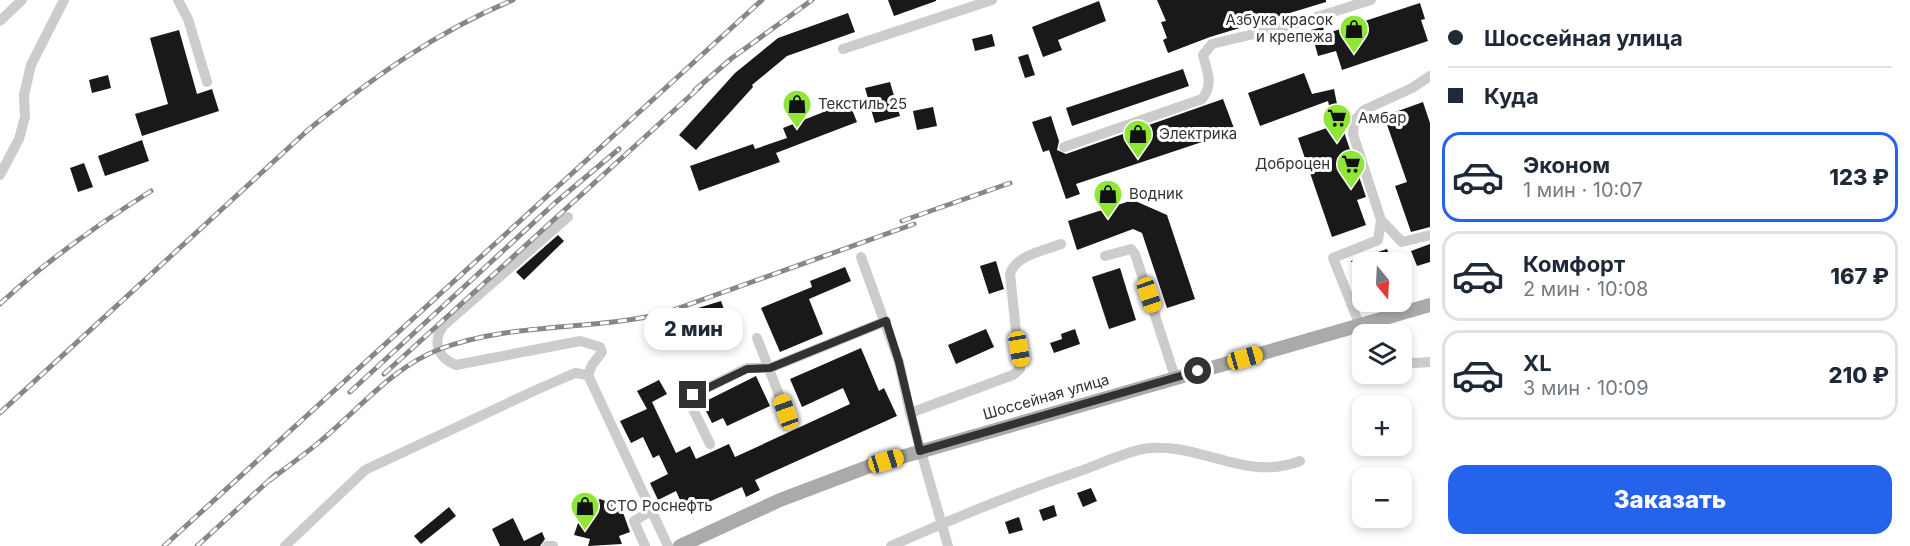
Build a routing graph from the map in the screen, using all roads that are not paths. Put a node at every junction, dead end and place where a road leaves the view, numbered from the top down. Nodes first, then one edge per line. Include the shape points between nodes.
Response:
1 (22, 0) edge
2 (64, 0) edge
3 (178, 0) edge
4 (992, 0) edge
5 (1371, 0) edge
6 (0, 21) edge
7 (843, 49) dead end
8 (1430, 76) edge
9 (207, 82) dead end
10 (1064, 147) dead end
11 (0, 175) edge
12 (568, 217) dead end
13 (1381, 220) junction
14 (1430, 235) edge
15 (1061, 244) dead end
16 (1105, 256) dead end
17 (861, 257) dead end
18 (1430, 305) edge
19 (886, 321) junction
20 (1360, 324) edge
21 (1379, 324) edge
22 (1352, 333) edge
23 (757, 338) dead end
24 (1412, 362) edge
25 (1430, 362) edge
26 (770, 368) junction
27 (588, 375) junction
28 (1175, 377) junction
29 (786, 412) dead end
30 (910, 413) junction
31 (710, 444) dead end
32 (920, 451) junction
33 (1300, 461) dead end
34 (651, 512) junction
35 (941, 526) junction
36 (285, 546) edge
37 (547, 546) edge
38 (553, 546) edge
39 (645, 546) edge
40 (668, 546) edge
41 (680, 546) edge
42 (891, 546) edge
43 (948, 546) edge

1 - 6 street
2 - 11 street via 31,65 19,139
3 - 9 street via 188,19
4 - 7 street
5 - 10 street via 1212,44 1203,55 1210,80 1202,99
8 - 13 street via 1364,110 1354,122 1353,134
12 - 27 street via 443,326 436,343 442,356 456,365 580,341 593,343 602,352
13 - 14 street via 1402,242
13 - 20 street via 1378,240 1333,258
15 - 30 street via 1017,262 1010,274 1020,369
16 - 28 street via 1131,249 1135,254
17 - 19 street
18 - 21 main road, Шоссейная улица
19 - 26 street
19 - 30 street
22 - 28 main road, Шоссейная улица
23 - 26 street
24 - 25 street
26 - 29 street
26 - 31 street via 747,369 690,398
27 - 34 street
27 - 36 street via 575,373 365,470
28 - 32 main road, Шоссейная улица
30 - 32 street
32 - 35 street
32 - 41 main road, Шоссейная улица via 807,489
33 - 35 street via 1265,470 1184,451 1141,449 1026,489
34 - 39 street via 634,521
34 - 40 street
35 - 42 street
35 - 43 street
37 - 38 street

